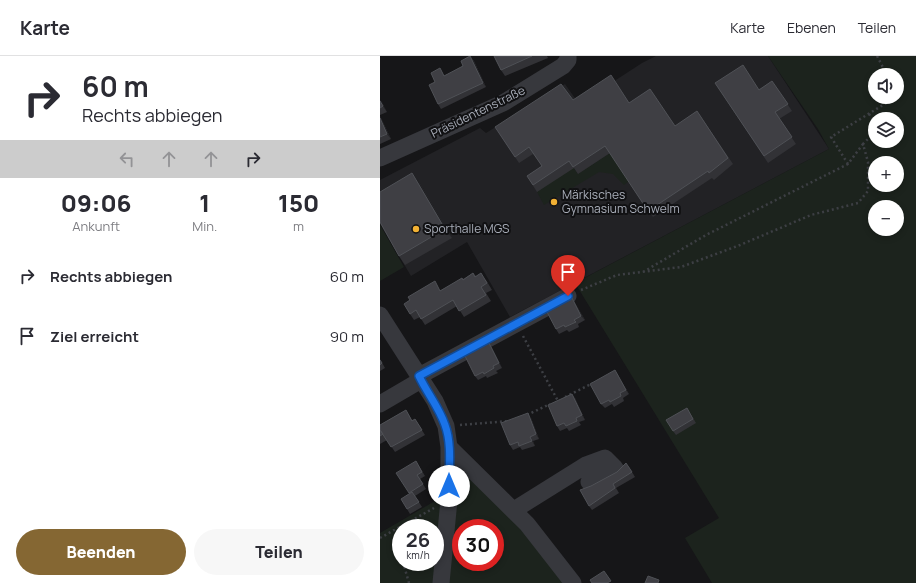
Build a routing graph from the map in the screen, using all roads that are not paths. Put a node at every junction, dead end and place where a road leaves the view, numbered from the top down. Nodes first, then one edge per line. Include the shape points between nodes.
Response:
1 (568, 56) edge
2 (380, 158) edge
3 (568, 296) road end
4 (380, 315) edge
5 (420, 378) junction
6 (380, 404) edge
7 (449, 447) junction
8 (589, 482) dead end
9 (514, 510) junction
10 (441, 583) edge
11 (573, 583) edge

1 - 2 street, Präsidentenstraße via 563,66 520,94
3 - 5 street
4 - 5 street
5 - 6 street
5 - 7 street via 435,401 446,426
7 - 9 street
7 - 10 street via 449,500
8 - 9 street via 615,468 605,458 586,465
9 - 11 street via 528,524

